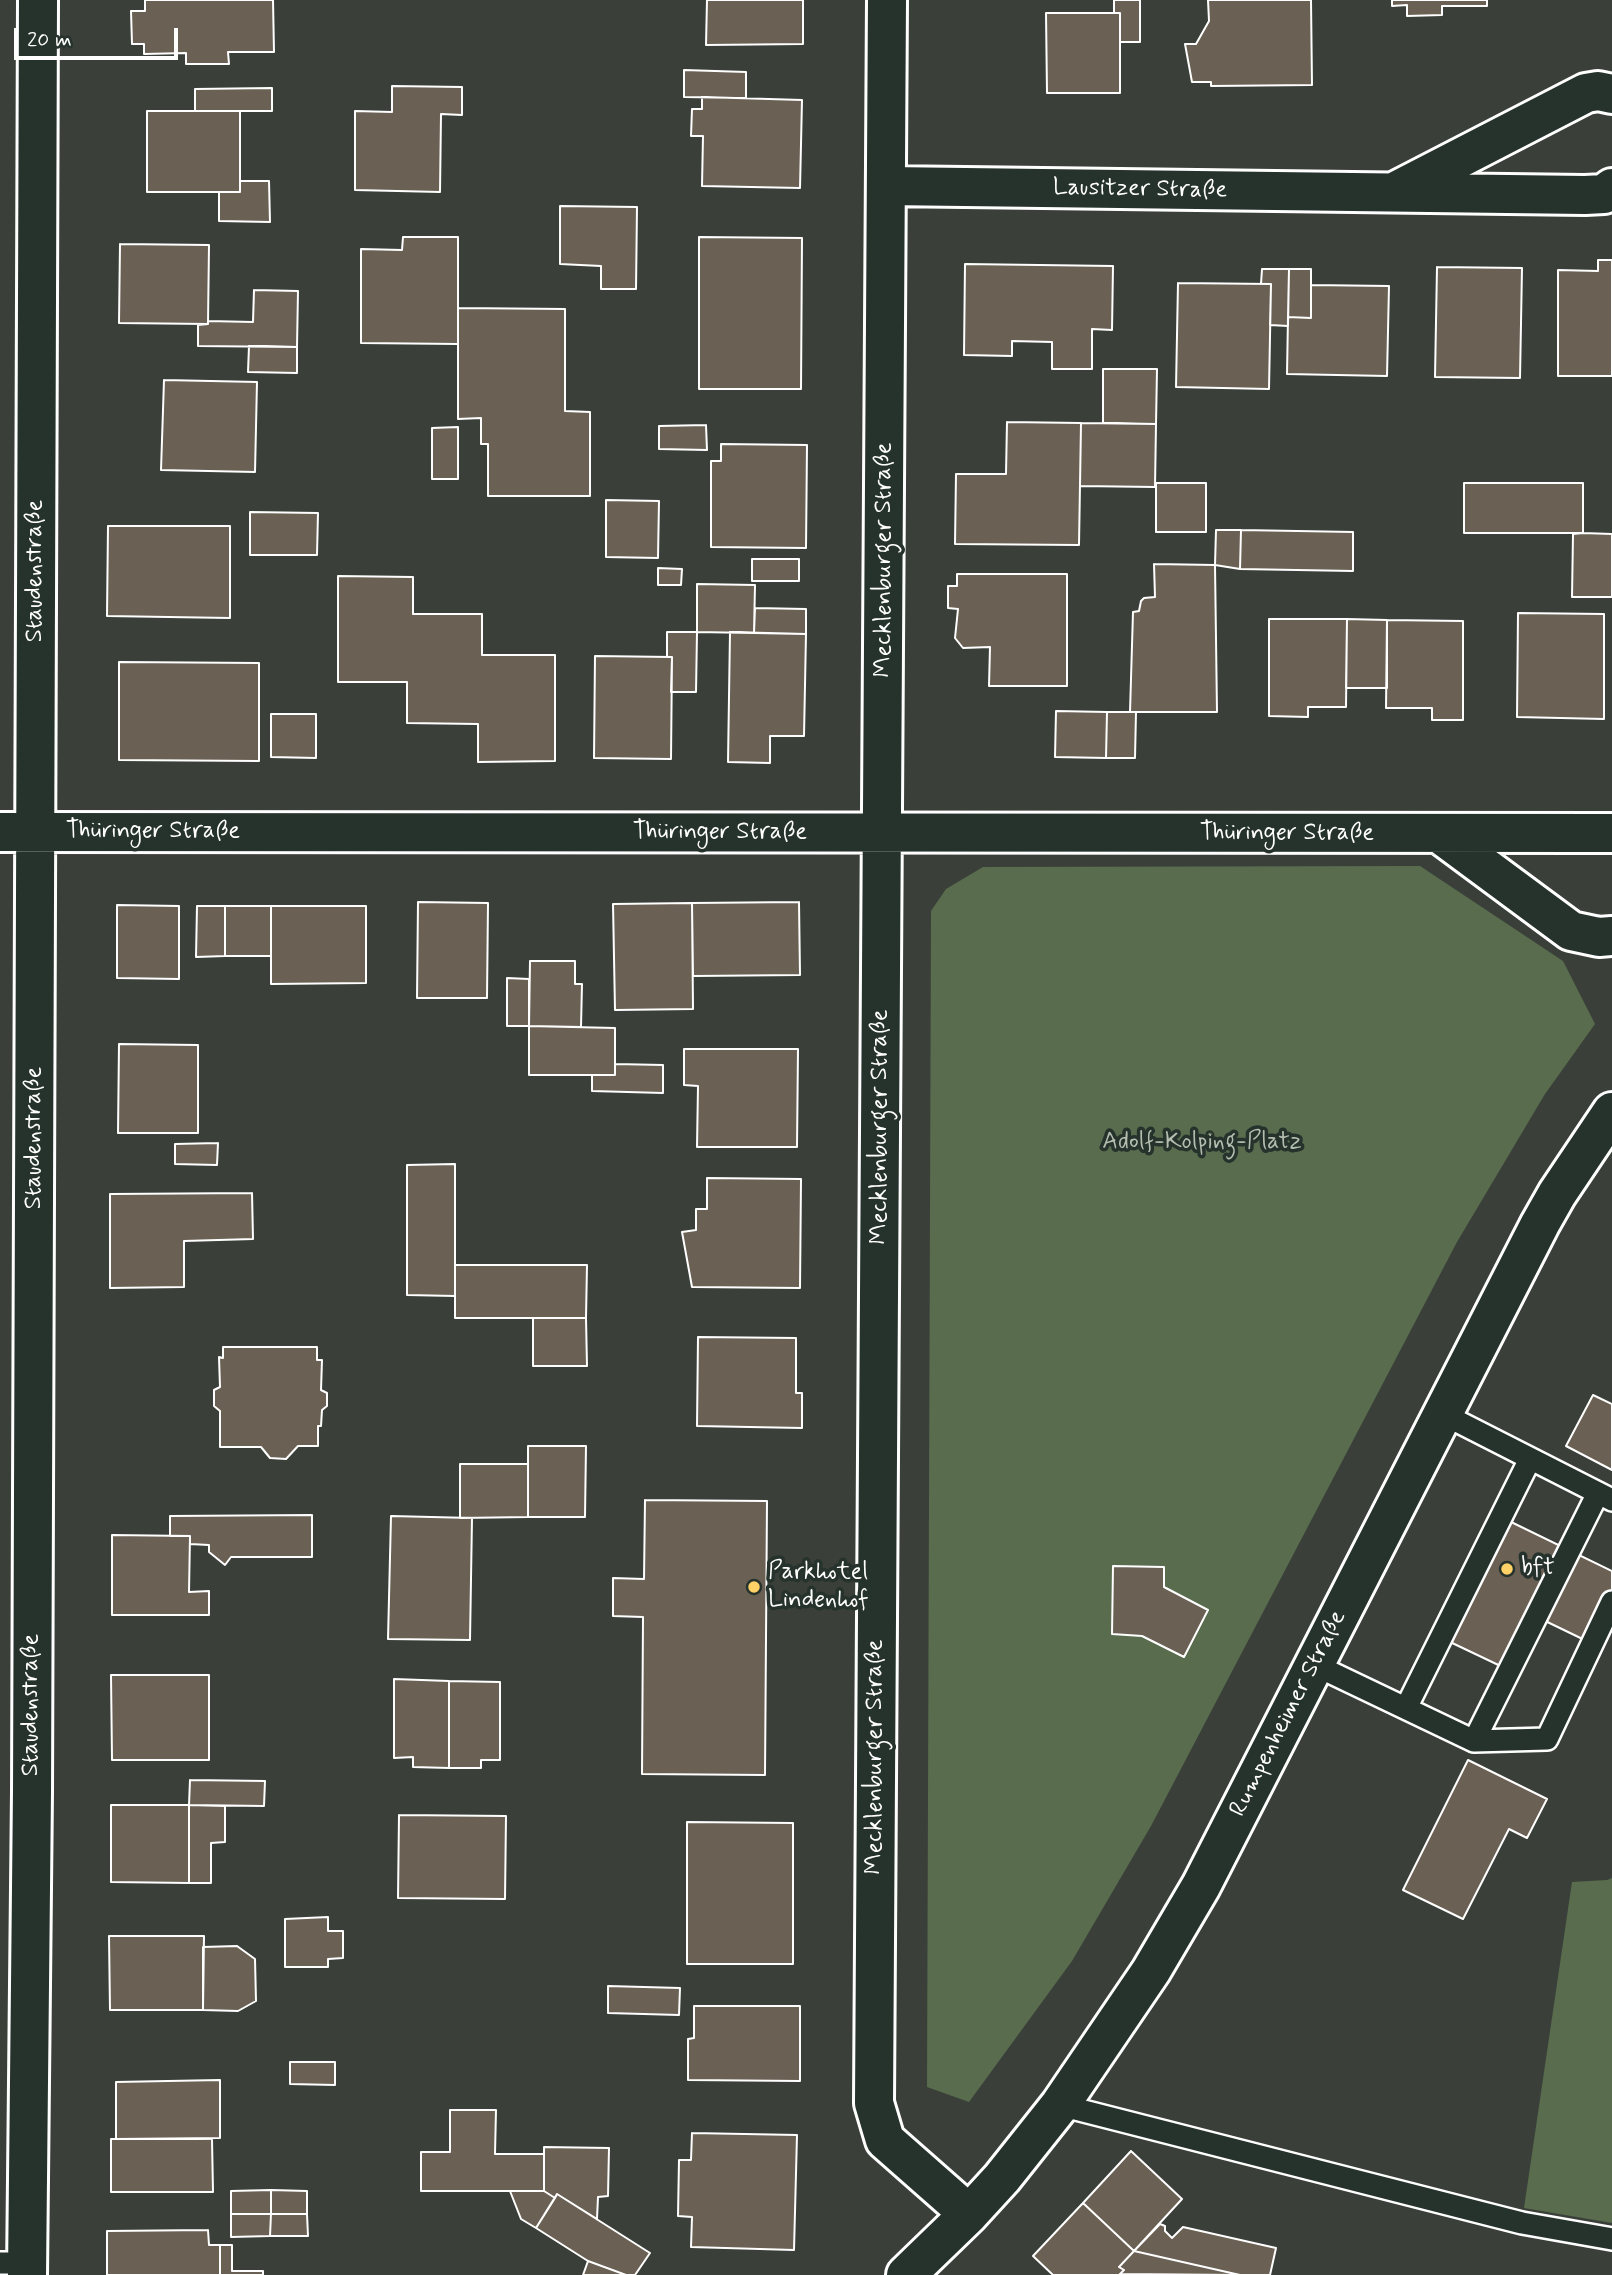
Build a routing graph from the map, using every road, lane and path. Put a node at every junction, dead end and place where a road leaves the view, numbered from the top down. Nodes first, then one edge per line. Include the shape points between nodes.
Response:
1 (37, 0) edge
2 (887, 0) edge
3 (1612, 94) edge
4 (887, 186) junction
5 (1612, 188) edge
6 (1393, 193) junction
7 (18, 832) edge
8 (883, 833) junction
9 (1612, 833) edge
10 (1440, 834) junction
11 (1612, 936) edge
12 (1612, 1112) edge
13 (1443, 1414) junction
14 (1530, 1459) junction
15 (1605, 1496) edge
16 (1612, 1602) edge
17 (1315, 1665) junction
18 (1406, 1708) junction
19 (1474, 1741) junction
20 (16, 1791) edge
21 (1060, 2105) junction
22 (969, 2214) junction
23 (1612, 2239) edge
24 (18, 2267) edge
25 (906, 2275) edge

1 - 7 street, Staudenstraße
2 - 4 street, Mecklenburger Straße
3 - 6 street, Lausitzer Straße via 1586,93
4 - 6 street, Lausitzer Straße
4 - 8 street, Mecklenburger Straße
5 - 6 street, Lausitzer Straße via 1604,194 1585,195
7 - 8 street, Thüringer Straße
7 - 20 street, Staudenstraße
8 - 10 street, Thüringer Straße
8 - 22 street, Mecklenburger Straße via 874,2103 885,2140
9 - 10 street
10 - 11 street via 1571,931
12 - 13 street, Rumpenheimer Straße via 1540,1224
13 - 14 lane
13 - 17 street, Rumpenheimer Straße
14 - 15 lane
14 - 18 lane
15 - 19 lane
16 - 19 lane via 1547,1740
17 - 18 lane
17 - 21 street, Rumpenheimer Straße via 1201,1886 1151,1971
18 - 19 lane
20 - 24 street, Staudenstraße
21 - 22 street, Rumpenheimer Straße
21 - 23 lane via 1522,2223
22 - 25 street, Rumpenheimer Straße

